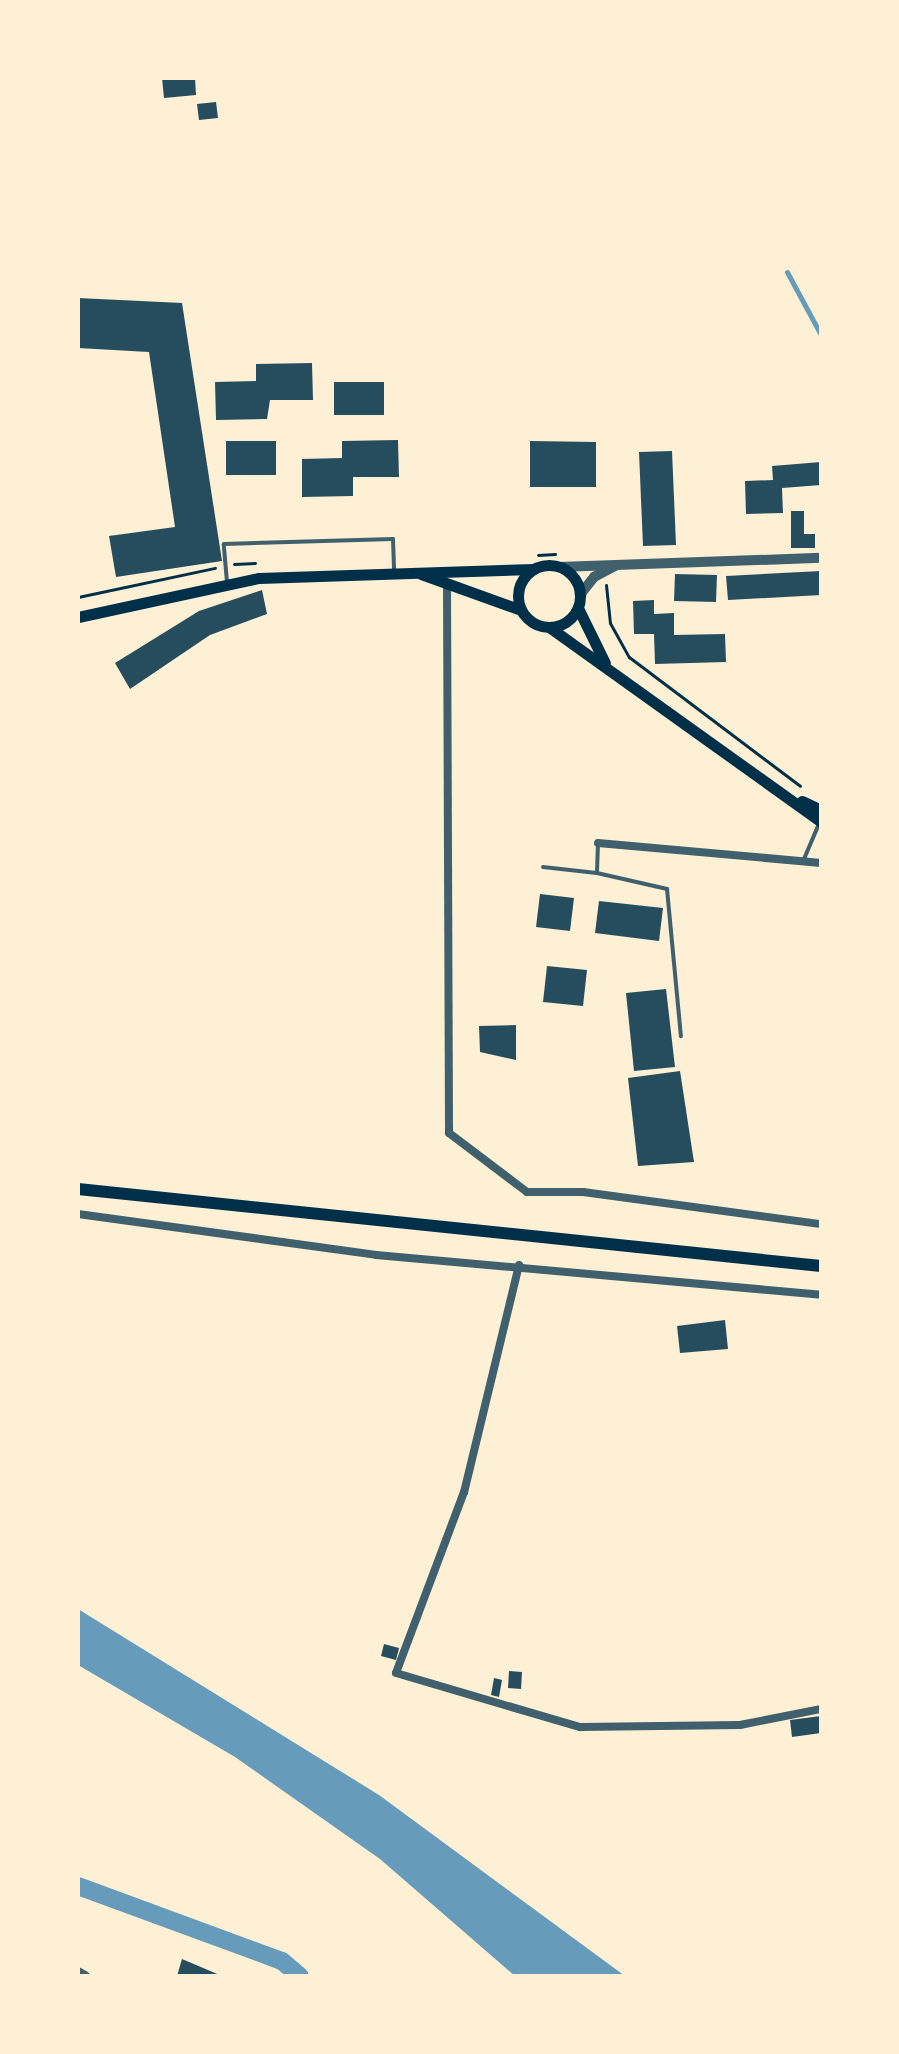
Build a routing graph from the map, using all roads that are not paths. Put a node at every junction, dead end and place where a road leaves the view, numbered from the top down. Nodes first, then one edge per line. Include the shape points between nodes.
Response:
1 (821, 558) edge
2 (617, 565) junction
3 (559, 567) junction
4 (534, 569) junction
5 (394, 572) junction
6 (413, 572) junction
7 (227, 582) junction
8 (447, 583) junction
9 (580, 595) junction
10 (578, 608) junction
11 (521, 610) junction
12 (78, 617) edge
13 (549, 627) junction
14 (608, 667) junction
15 (821, 817) edge
16 (598, 843) joint
17 (803, 861) junction
18 (821, 863) edge
19 (543, 867) dead end
20 (597, 873) junction
21 (681, 1036) dead end
22 (78, 1189) edge
23 (78, 1214) edge
24 (821, 1224) edge
25 (519, 1265) junction
26 (821, 1266) edge
27 (821, 1295) edge
28 (821, 1709) edge
29 (78, 1972) edge
30 (85, 1976) edge

1 - 2 street
2 - 3 street
2 - 9 street
3 - 4 main road
3 - 9 main road
4 - 6 main road
4 - 11 main road via 518,592
5 - 6 main road
5 - 7 main road
5 - 7 lane via 393,539 224,544
6 - 8 main road
7 - 12 main road
8 - 11 main road
8 - 24 street via 449,1133 527,1192 583,1192
9 - 10 main road
10 - 13 main road
10 - 14 main road
11 - 13 main road
13 - 14 main road
14 - 15 main road
15 - 17 lane
16 - 17 street
16 - 20 lane
17 - 18 street
19 - 20 lane
20 - 21 lane via 667,889
22 - 26 main road
23 - 25 street via 376,1255
25 - 27 street
25 - 28 street via 464,1492 396,1673 580,1727 740,1725
29 - 30 street

